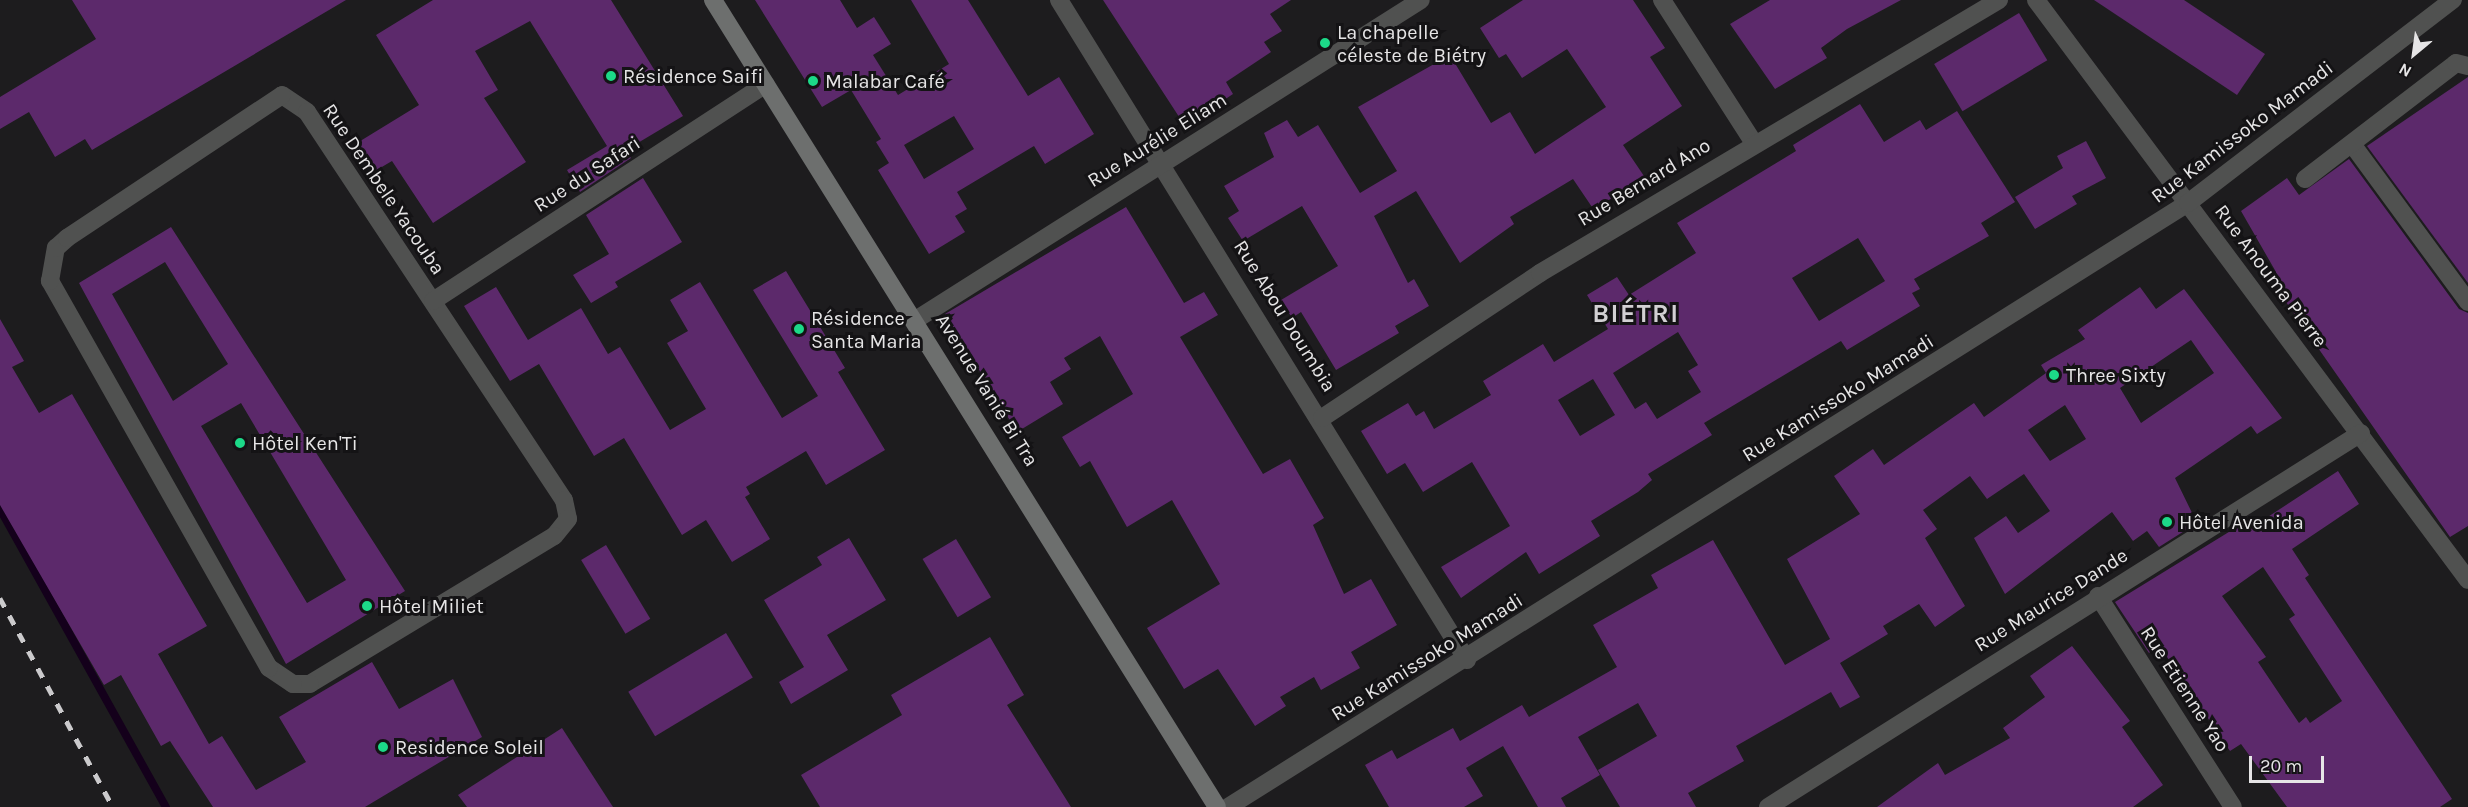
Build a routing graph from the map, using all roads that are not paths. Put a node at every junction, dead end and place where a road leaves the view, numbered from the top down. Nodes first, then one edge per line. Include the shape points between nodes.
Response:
1 (713, 0) edge
2 (1059, 0) edge
3 (1421, 0) edge
4 (1662, 0) edge
5 (1999, 0) edge
6 (2036, 0) edge
7 (2453, 0) edge
8 (2468, 66) edge
9 (766, 84) junction
10 (1753, 142) junction
11 (2352, 144) junction
12 (1163, 163) junction
13 (2305, 179) dead end
14 (2188, 203) junction
15 (433, 302) junction
16 (2468, 302) edge
17 (917, 319) junction
18 (1322, 418) junction
19 (2361, 433) junction
20 (2468, 580) edge
21 (2098, 596) junction
22 (1467, 660) junction
23 (1217, 807) edge
24 (1228, 807) edge
25 (1768, 807) edge
26 (2233, 807) edge

1 - 9 street, Avenue Vanié Bi Tra
2 - 12 street, Rue Abou Doumbia
3 - 12 street, Rue Aurélie Eliam
4 - 10 street
5 - 10 street, Rue Bernard Ano
6 - 14 street, Rue Anouma Pierre
7 - 14 street, Rue Kamissoko Mamadi
8 - 11 street via 2456,63
9 - 15 street, Rue du Safari
9 - 17 street, Avenue Vanié Bi Tra
10 - 18 street, Rue Bernard Ano via 1540,273
11 - 13 street
11 - 16 street
12 - 17 street, Rue Aurélie Eliam
12 - 18 street, Rue Abou Doumbia
14 - 19 street, Rue Anouma Pierre
14 - 22 street, Rue Kamissoko Mamadi
15 - 15 street, Rue Dembele Yacouba via 307,112 282,95 68,238 51,263 54,295 270,668 293,684 321,680 554,536 567,519 564,500
17 - 23 street, Avenue Vanié Bi Tra
18 - 22 street, Rue Abou Doumbia
19 - 20 street, Rue Anouma Pierre
19 - 21 street, Rue Maurice Dande
21 - 25 street, Rue Maurice Dande
21 - 26 street, Rue Etienne Yao
22 - 24 street, Rue Kamissoko Mamadi

